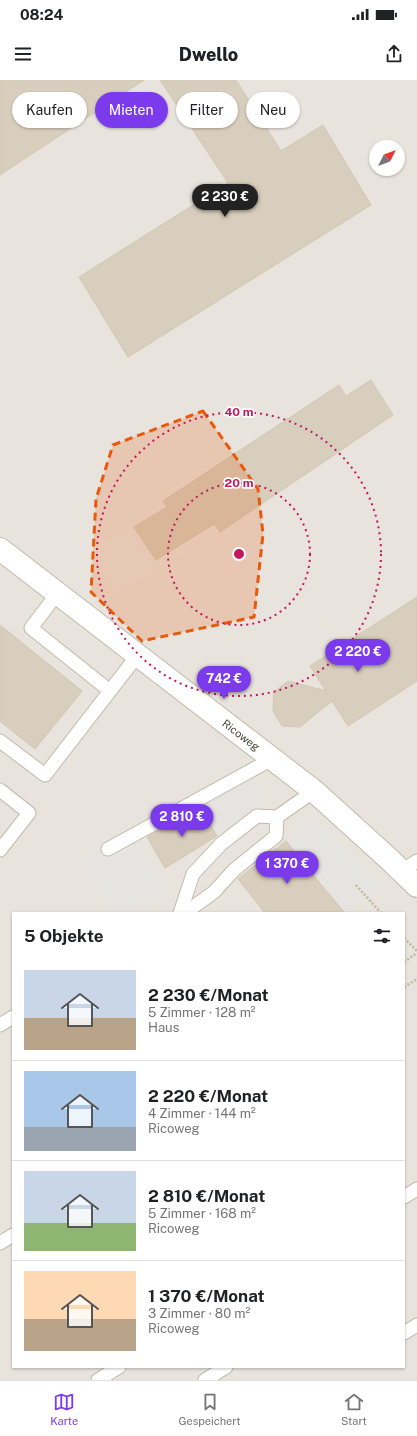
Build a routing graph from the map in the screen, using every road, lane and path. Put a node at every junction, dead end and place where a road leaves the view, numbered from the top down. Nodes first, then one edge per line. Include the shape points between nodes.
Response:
1 (0, 549) edge
2 (57, 594) junction
3 (137, 656) junction
4 (110, 691) junction
5 (0, 741) edge
6 (272, 759) junction
7 (0, 790) edge
8 (314, 791) junction
9 (276, 817) junction
10 (108, 848) dead end
11 (0, 850) edge
12 (409, 866) edge
13 (356, 884) dead end
14 (417, 886) edge
15 (180, 912) edge
16 (186, 912) edge
17 (380, 912) edge
18 (405, 939) edge
19 (417, 952) edge
20 (405, 961) edge
21 (417, 979) edge
22 (405, 986) edge
23 (12, 1018) edge
24 (0, 1025) edge
25 (417, 1189) edge
26 (405, 1196) edge
27 (12, 1236) edge
28 (0, 1243) edge
29 (417, 1325) edge
30 (405, 1332) edge
31 (116, 1368) edge
32 (224, 1368) edge
33 (98, 1380) edge
34 (205, 1380) edge

1 - 2 street, Ricoweg
2 - 3 street, Ricoweg
2 - 4 lane via 31,628
3 - 4 lane
3 - 6 street, Ricoweg
4 - 5 lane via 44,775
6 - 8 street, Ricoweg
6 - 10 lane
7 - 11 lane via 29,813
8 - 9 lane
8 - 12 street, Ricoweg
9 - 15 lane via 257,816 221,844 193,874
9 - 16 lane via 276,836 234,870 214,892
12 - 14 street, Ricoweg
13 - 17 path
18 - 19 path
19 - 20 path
21 - 22 path
23 - 24 lane
25 - 26 lane
27 - 28 lane
29 - 30 lane
31 - 33 lane
32 - 34 lane

